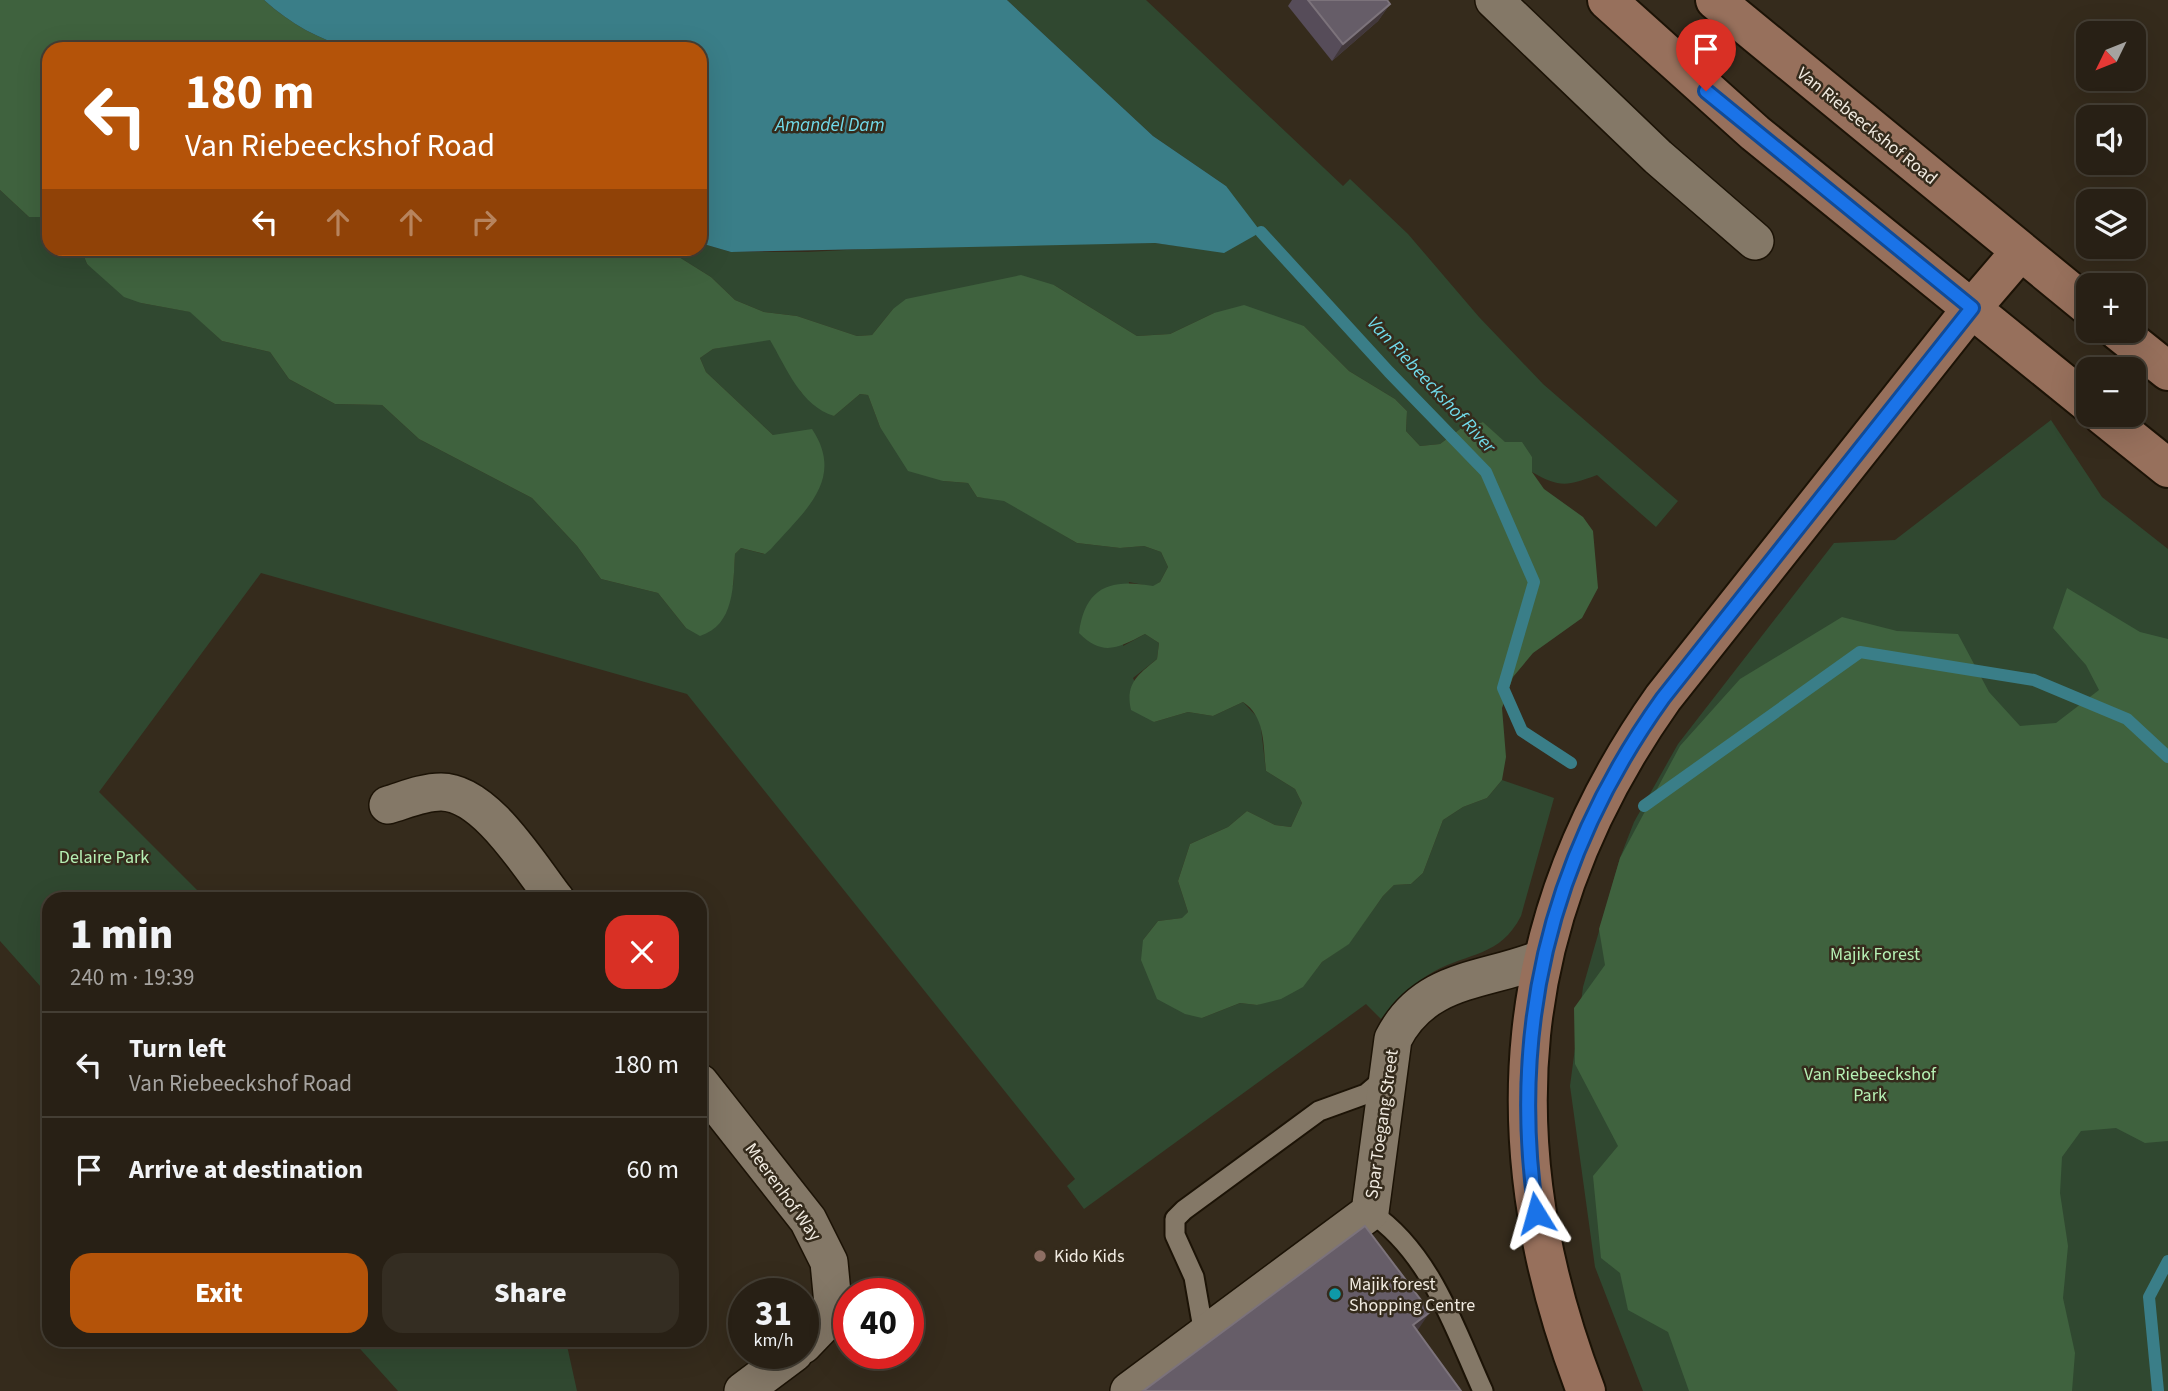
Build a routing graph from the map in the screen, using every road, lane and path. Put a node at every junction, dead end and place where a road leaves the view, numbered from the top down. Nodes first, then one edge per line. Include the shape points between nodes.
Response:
1 (1494, 0) edge
2 (1607, 0) edge
3 (1715, 0) edge
4 (1755, 241) dead end
5 (2020, 252) junction
6 (2076, 296) edge
7 (1972, 308) junction
8 (2133, 343) edge
9 (2168, 371) edge
10 (2076, 393) edge
11 (2117, 427) edge
12 (2168, 468) edge
13 (388, 805) dead end
14 (550, 892) edge
15 (1544, 958) junction
16 (1387, 1076) junction
17 (707, 1092) edge
18 (1370, 1212) junction
19 (819, 1328) edge
20 (1204, 1334) junction
21 (773, 1369) edge
22 (743, 1391) edge
23 (1129, 1391) edge
24 (1483, 1391) edge
25 (1586, 1391) edge

1 - 4 street via 1648,148
2 - 7 street via 1755,133
3 - 5 street, Van Riebeeckshof Road
5 - 6 street, Van Riebeeckshof Road
5 - 7 street
7 - 10 street
7 - 15 street via 1625,752 1562,886
8 - 9 street
11 - 12 street
13 - 14 street via 443,792 473,802 488,814
15 - 16 street, Spar Toegang Street via 1444,988 1422,1002 1404,1018 1393,1039
15 - 25 street via 1530,1039 1529,1168 1539,1236 1561,1326
16 - 18 street, Spar Toegang Street
16 - 20 lane via 1366,1094 1319,1111 1175,1219 1175,1235 1194,1277
17 - 19 street, Meerenhof Way via 808,1220 829,1262 833,1304
18 - 20 street, Spar Toegang Street
18 - 24 lane via 1388,1224 1429,1274
20 - 23 street, Spar Toegang Street
21 - 22 street

